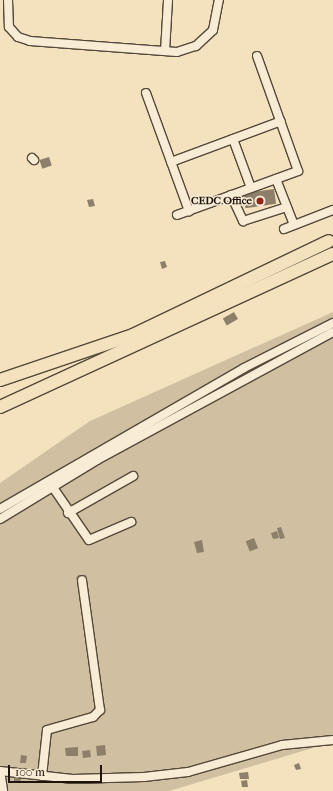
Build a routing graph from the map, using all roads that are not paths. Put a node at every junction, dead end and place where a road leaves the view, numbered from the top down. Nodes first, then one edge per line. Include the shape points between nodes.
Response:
1 (8, 0) edge
2 (168, 0) edge
3 (219, 0) edge
4 (165, 52) junction
5 (257, 56) dead end
6 (146, 93) dead end
7 (281, 121) junction
8 (233, 139) junction
9 (171, 162) junction
10 (276, 179) junction
11 (252, 188) junction
12 (231, 195) junction
13 (287, 206) junction
14 (333, 210) edge
15 (189, 211) junction
16 (178, 215) dead end
17 (294, 225) junction
18 (284, 229) dead end
19 (329, 241) dead end
20 (333, 254) edge
21 (333, 323) edge
22 (333, 332) edge
23 (0, 380) edge
24 (206, 390) junction
25 (210, 397) junction
26 (0, 407) edge
27 (133, 476) dead end
28 (52, 486) junction
29 (0, 509) edge
30 (68, 513) junction
31 (0, 519) edge
32 (131, 522) dead end
33 (82, 580) dead end
34 (333, 740) edge
35 (0, 771) edge
36 (42, 776) junction
37 (3, 791) edge

1 - 4 street via 9,27 18,37 30,41
2 - 4 street
3 - 4 street via 215,27 210,34 188,50
5 - 7 street
6 - 9 street
7 - 8 street
7 - 10 street via 298,169
8 - 9 street
8 - 11 street
9 - 15 street
10 - 11 street
10 - 13 street
11 - 12 street
12 - 13 street via 243,221
12 - 15 street
13 - 17 street
14 - 17 street
15 - 16 street
17 - 18 street
19 - 23 highway via 133,335
20 - 26 highway
21 - 24 street
22 - 25 street
24 - 25 street
24 - 29 street
25 - 28 street
27 - 30 street
28 - 30 street
28 - 31 street
30 - 32 street via 89,540
33 - 36 street via 100,710 93,717 47,730
34 - 36 street via 282,745 188,772 144,777
35 - 36 street
35 - 37 street

